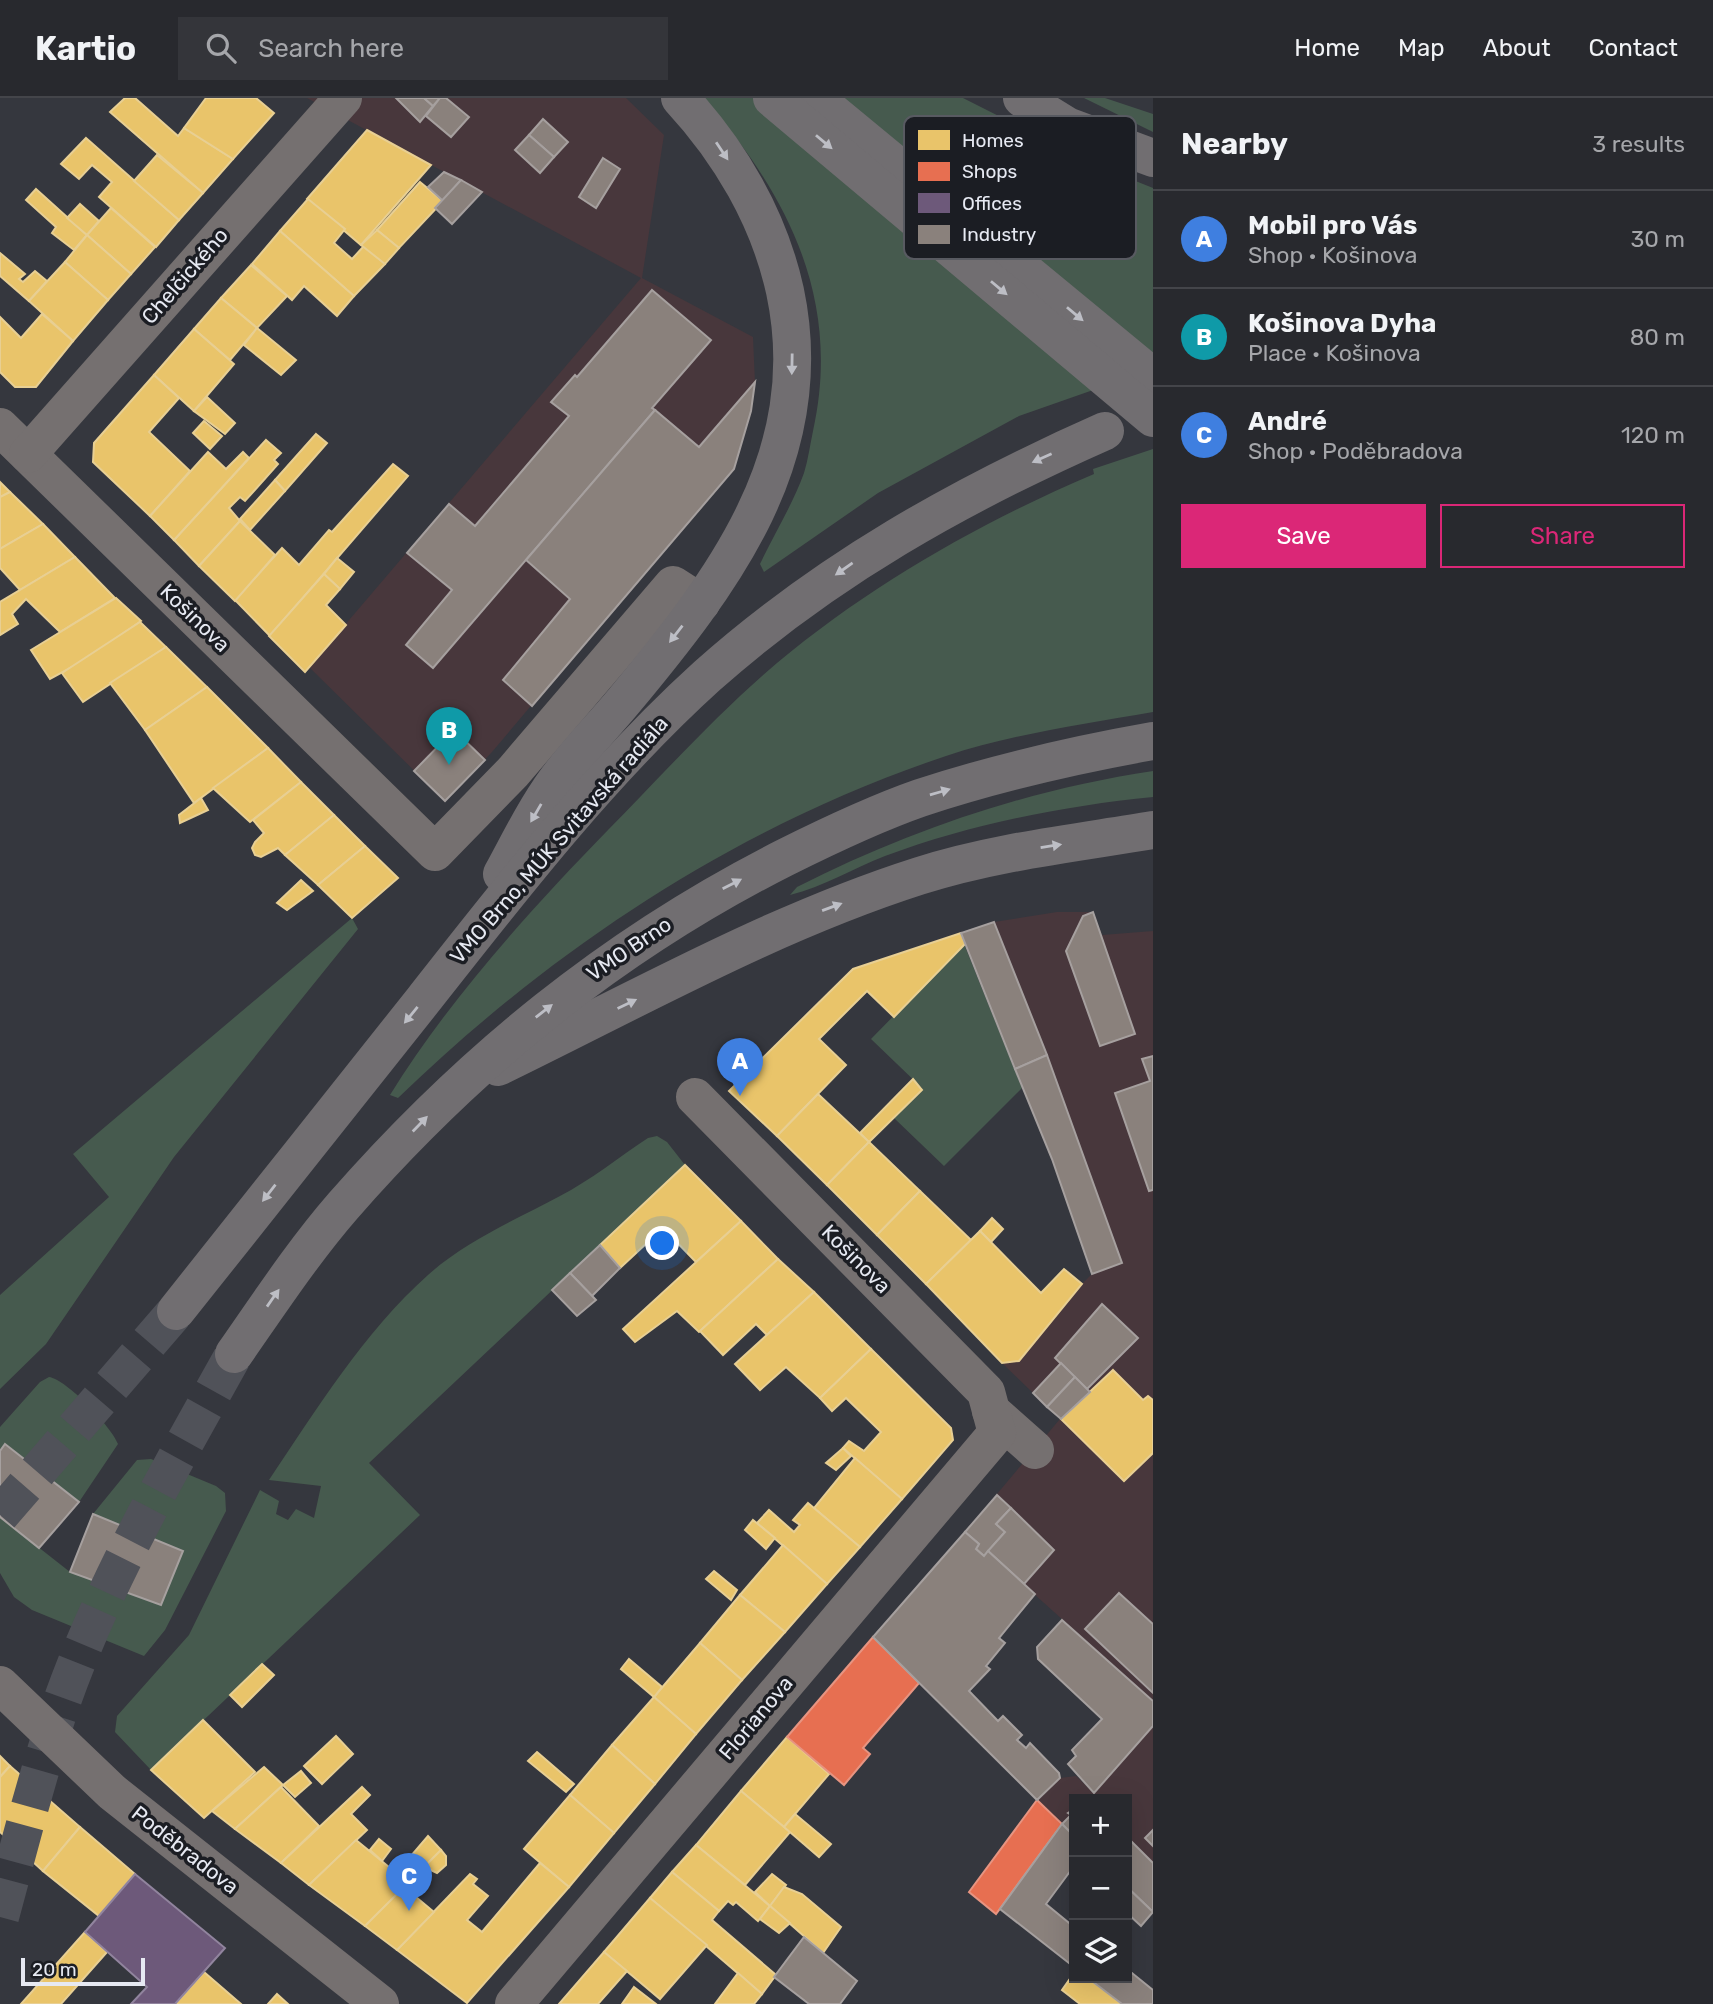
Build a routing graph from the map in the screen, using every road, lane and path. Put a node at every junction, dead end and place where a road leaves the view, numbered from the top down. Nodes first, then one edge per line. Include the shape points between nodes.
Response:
1 (343, 98) edge
2 (680, 98) edge
3 (772, 98) edge
4 (815, 98) edge
5 (1023, 98) edge
6 (1051, 116) edge
7 (1136, 152) edge
8 (1153, 158) edge
9 (904, 171) edge
10 (904, 209) edge
11 (964, 259) edge
12 (1010, 259) edge
13 (1153, 377) edge
14 (1153, 418) edge
15 (0, 426) edge
16 (1105, 431) dead end
17 (28, 454) junction
18 (701, 603) junction
19 (1153, 741) edge
20 (1153, 830) edge
21 (452, 961) junction
22 (455, 1088) junction
23 (695, 1097) dead end
24 (176, 1311) tunnel mouth
25 (234, 1354) tunnel mouth
26 (994, 1422) junction
27 (1035, 1450) dead end
28 (0, 1685) edge
29 (380, 2004) edge
30 (514, 2004) edge

1 - 17 street, Chelčického
2 -> 18 highway via 730,162 766,228 790,317 792,360 781,454 743,539
3 -> 10 highway, bridge
4 -> 9 highway
5 - 6 highway
7 - 8 highway
11 -> 14 highway, bridge
12 -> 13 highway
15 - 17 street, Košinova
16 -> 21 highway, VMO Brno, MÚK Svitavská radiála via 1012,472 925,518 788,610 708,676 620,763
17 - 18 street, Košinova via 435,852 513,772 673,585
18 -> 21 highway via 549,790
22 -> 19 highway, VMO Brno via 596,970 712,894 820,840 918,799 1066,756
22 -> 20 highway via 822,910 920,875 1008,853
21 -> 24 highway, VMO Brno, MÚK Svitavská radiála
25 -> 22 highway, VMO Brno via 341,1208
23 - 26 street, Košinova via 986,1392
26 - 27 street
26 - 30 street, Florianova
28 - 29 street, Poděbradova via 112,1792

